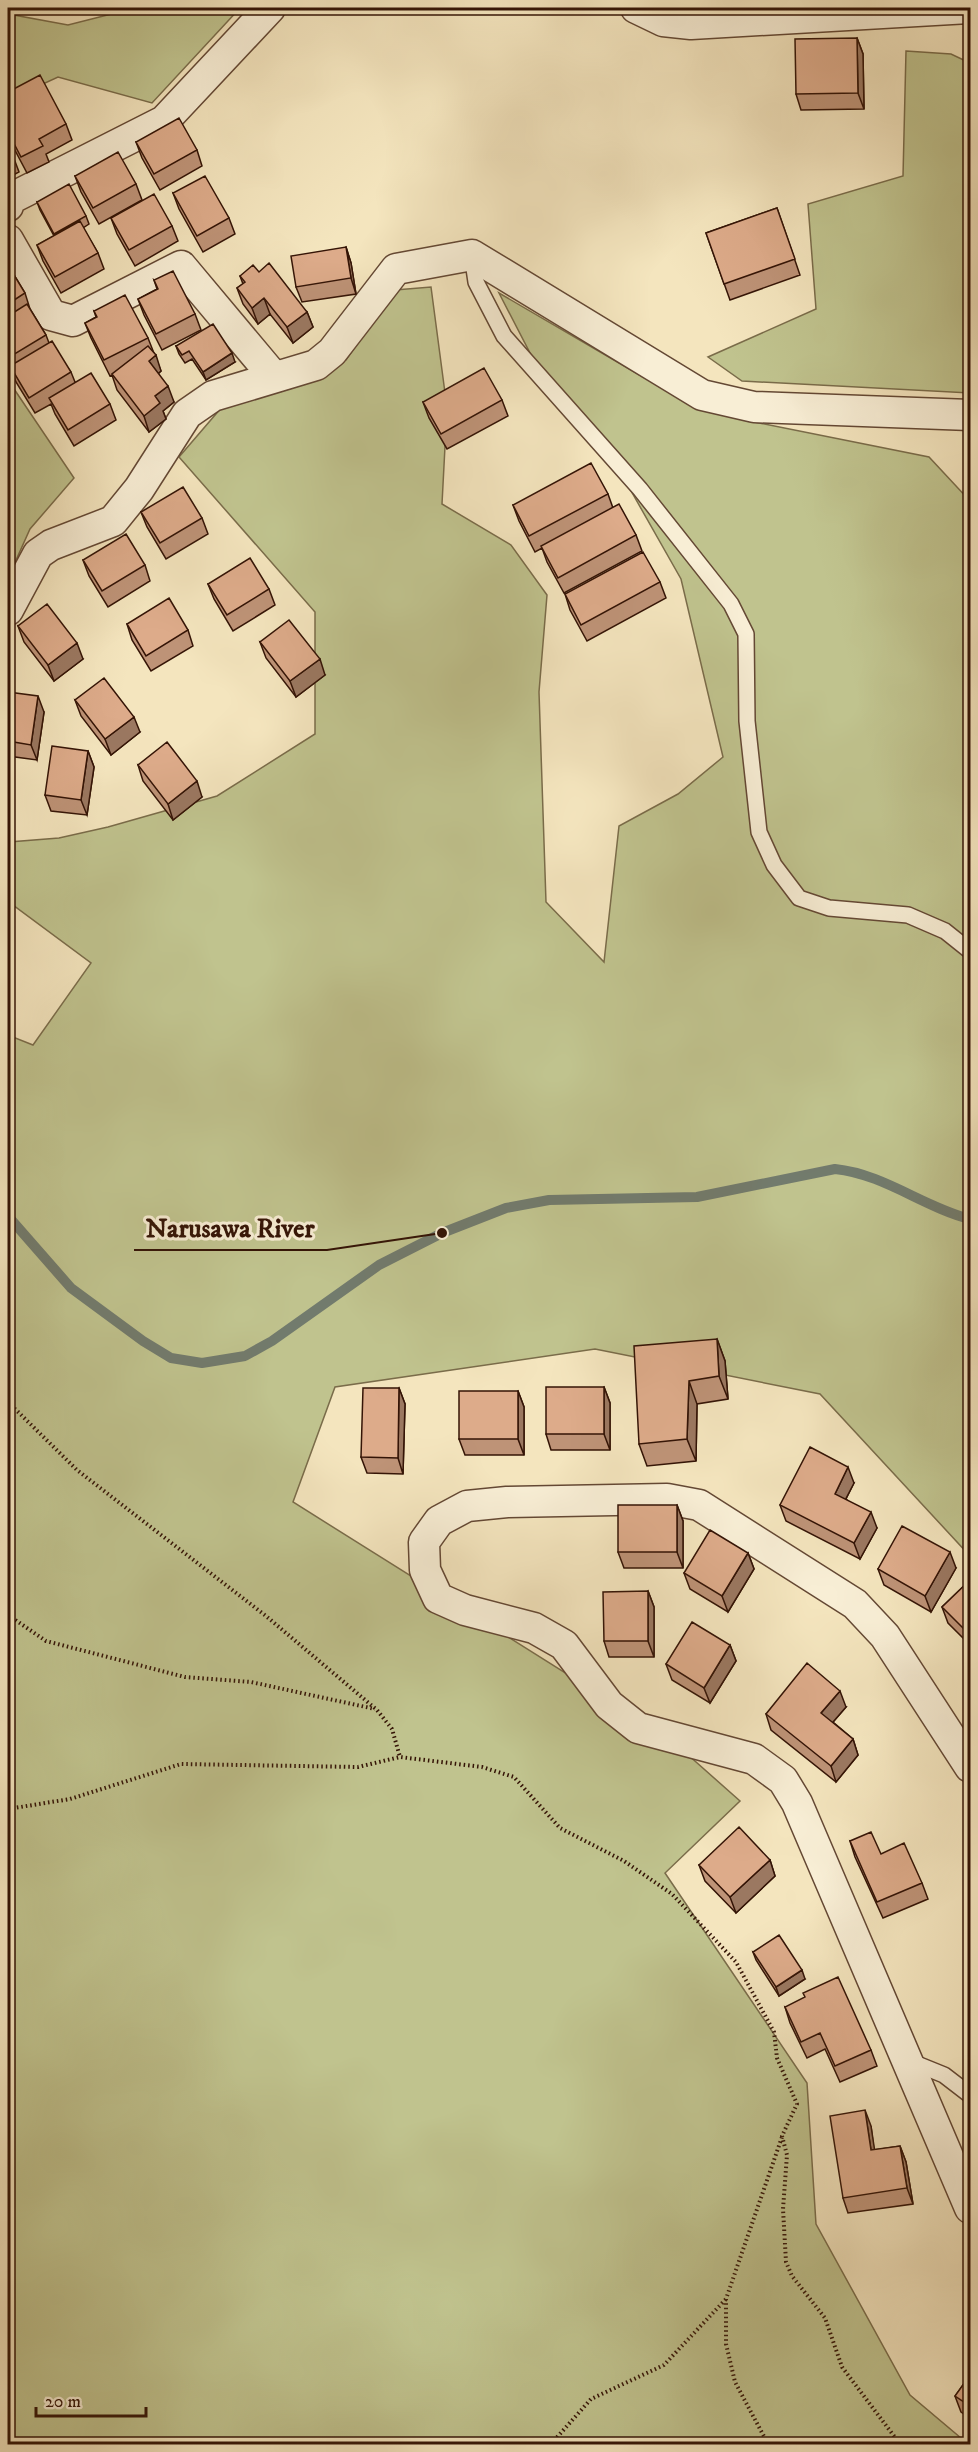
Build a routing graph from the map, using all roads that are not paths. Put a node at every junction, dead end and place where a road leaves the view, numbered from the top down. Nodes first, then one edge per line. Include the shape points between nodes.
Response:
1 (270, 8) edge
2 (636, 8) edge
3 (969, 8) edge
4 (8, 206) edge
5 (8, 240) edge
6 (472, 255) junction
7 (274, 377) junction
8 (970, 415) edge
9 (8, 610) edge
10 (970, 951) edge
11 (970, 1767) edge
12 (907, 2060) junction
13 (970, 2095) edge
14 (970, 2208) edge

1 - 4 street via 164,121 10,199
2 - 3 street via 663,21 691,24
5 - 7 street via 51,315 73,321 181,266
6 - 7 street via 396,269 332,352 316,365
6 - 8 street via 702,394 754,407
6 - 10 lane via 476,282 504,336 640,489 731,604 746,634 747,722 759,832 774,865 799,898 829,908 908,915 945,931
7 - 9 street via 213,396 188,414 113,521 51,544 38,554
11 - 12 street via 885,1636 855,1604 699,1505 667,1498 467,1506 439,1521 424,1542 425,1570 438,1598 465,1610 534,1628 564,1645 609,1705 639,1728 754,1759 783,1780 797,1803
12 - 13 lane via 944,2075
12 - 14 street

